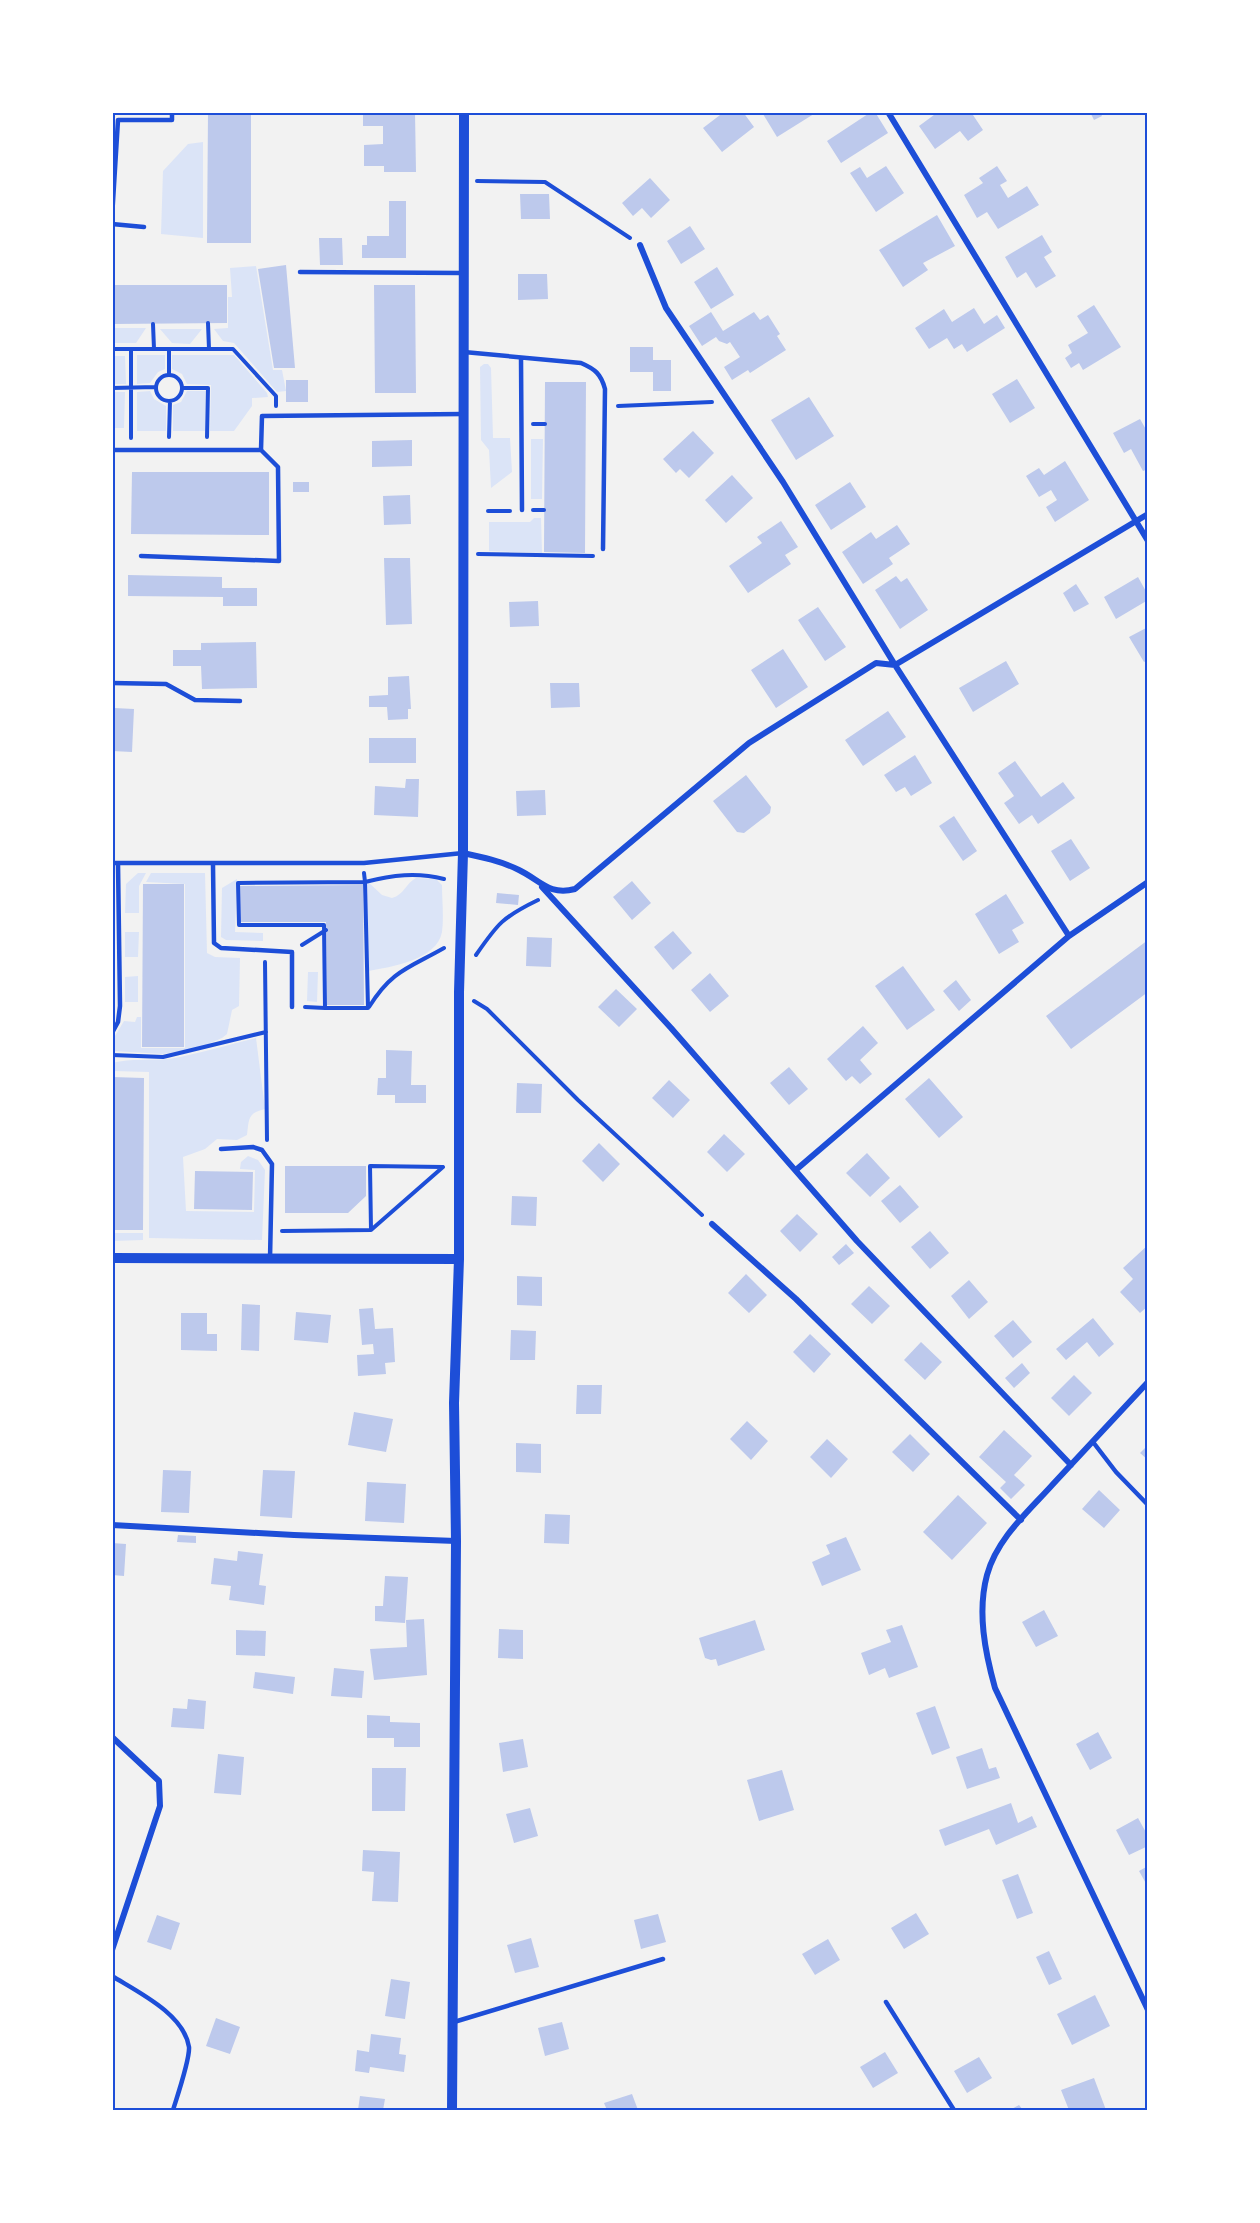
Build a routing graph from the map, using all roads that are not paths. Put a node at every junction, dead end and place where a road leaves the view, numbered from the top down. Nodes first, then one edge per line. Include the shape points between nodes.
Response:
1 (172, 112) edge
2 (464, 112) edge
3 (888, 112) edge
4 (112, 218) edge
5 (112, 224) edge
6 (144, 227) dead end
7 (640, 245) road end
8 (300, 272) dead end
9 (465, 273) junction
10 (464, 352) junction
11 (521, 358) junction
12 (463, 414) junction
13 (112, 450) edge
14 (261, 450) junction
15 (522, 510) dead end
16 (1148, 514) edge
17 (1135, 522) junction
18 (1148, 541) edge
19 (603, 549) road end
20 (141, 556) dead end
21 (895, 665) junction
22 (112, 683) edge
23 (240, 701) dead end
24 (463, 853) junction
25 (115, 863) edge
26 (213, 865) junction
27 (537, 882) junction
28 (1148, 882) edge
29 (1070, 936) junction
30 (292, 1007) dead end
31 (112, 1033) edge
32 (221, 1149) dead end
33 (797, 1169) junction
34 (712, 1224) road end
35 (112, 1258) edge
36 (270, 1259) junction
37 (459, 1259) junction
38 (1148, 1383) edge
39 (1093, 1442) junction
40 (1071, 1465) junction
41 (1148, 1505) edge
42 (1021, 1520) junction
43 (112, 1525) edge
44 (456, 1541) junction
45 (112, 1737) edge
46 (112, 1950) edge
47 (663, 1959) dead end
48 (112, 1976) edge
49 (886, 2002) dead end
50 (1148, 2010) edge
51 (453, 2022) junction
52 (173, 2110) edge
53 (452, 2110) edge
54 (954, 2110) edge

1 - 4 lane via 172,120 118,120
2 - 9 street
3 - 17 street
5 - 6 lane
7 - 21 street via 666,308 783,482
8 - 9 lane
9 - 10 street
10 - 11 lane
10 - 12 street
11 - 15 lane
11 - 19 lane via 581,363 602,378
12 - 14 lane via 262,416
12 - 24 street
13 - 14 lane
14 - 20 lane via 278,467 279,561
16 - 17 street
17 - 18 street
17 - 21 street
21 - 27 street via 876,663 749,743 575,889 554,891
21 - 29 street
22 - 23 lane via 166,684 195,699
24 - 26 lane via 364,864
24 - 27 street via 520,870
24 - 37 street
25 - 26 lane
25 - 31 lane via 120,1006
26 - 30 lane via 214,943 221,948 292,951
27 - 33 street
28 - 29 street
29 - 33 street
32 - 36 lane via 253,1147 262,1150 272,1164
33 - 40 street via 857,1241
34 - 42 street via 796,1299
35 - 36 street
36 - 37 street
37 - 44 street via 454,1402
38 - 39 street
39 - 40 street
39 - 41 lane
40 - 42 street
42 - 50 street via 997,1551 987,1576 983,1629 986,1655 995,1688
43 - 44 street
44 - 51 street
45 - 46 street via 159,1781 160,1806
47 - 51 lane
48 - 52 lane via 161,2006 181,2028 189,2048
49 - 54 lane
51 - 53 street

